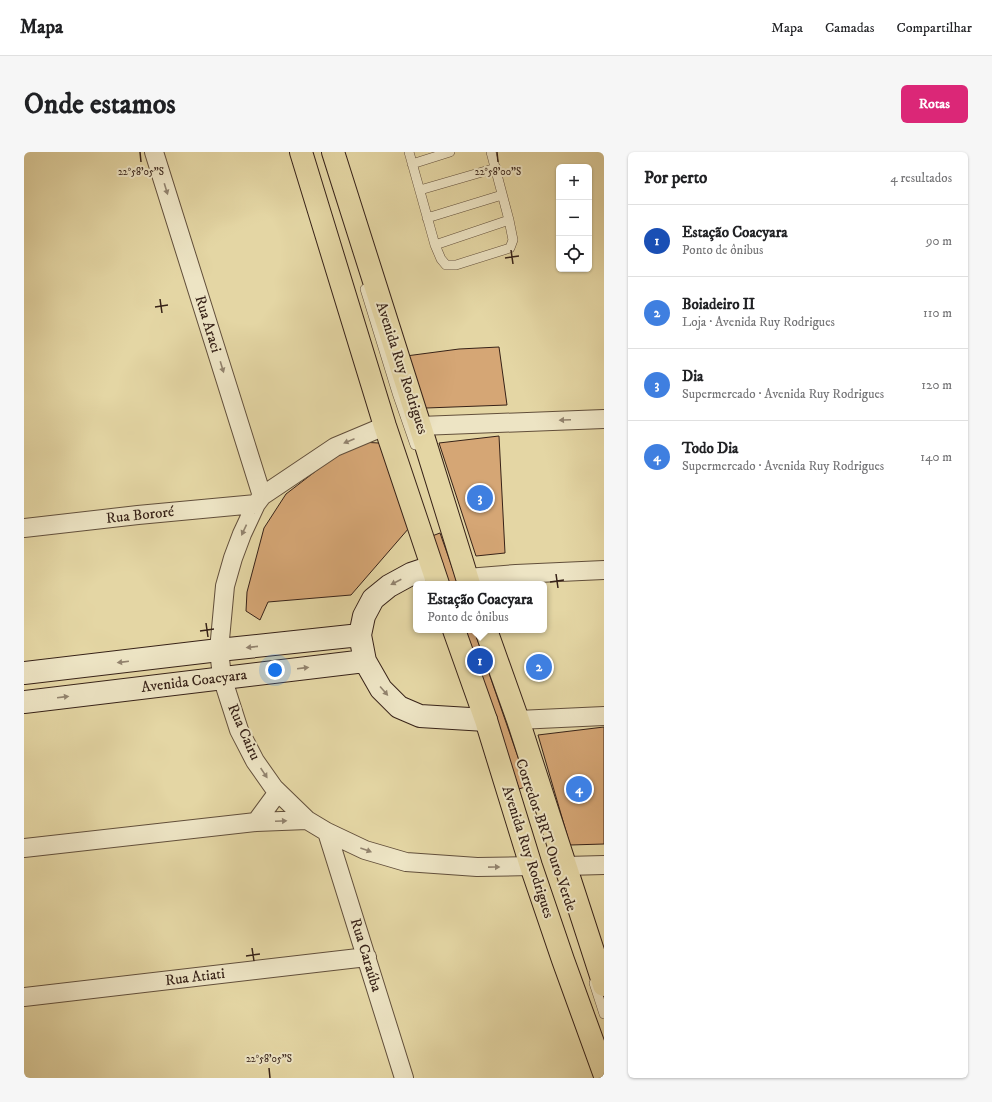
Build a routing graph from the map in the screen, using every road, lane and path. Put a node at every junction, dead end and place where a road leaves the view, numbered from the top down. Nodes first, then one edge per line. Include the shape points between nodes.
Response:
1 (154, 152) edge
2 (301, 152) edge
3 (333, 152) edge
4 (409, 152) edge
5 (450, 152) edge
6 (491, 152) edge
7 (412, 164) junction
8 (496, 168) junction
9 (420, 190) junction
10 (502, 195) junction
11 (427, 218) junction
12 (509, 220) junction
13 (436, 245) junction
14 (362, 280) dead end
15 (604, 419) edge
16 (385, 426) junction
17 (414, 426) junction
18 (417, 452) dead end
19 (409, 470) dead end
20 (432, 496) dead end
21 (259, 500) junction
22 (24, 528) edge
23 (604, 570) edge
24 (435, 575) edge
25 (445, 581) edge
26 (466, 581) edge
27 (466, 581) edge
28 (472, 581) edge
29 (455, 633) edge
30 (463, 633) edge
31 (480, 633) edge
32 (487, 633) edge
33 (360, 635) junction
34 (219, 650) junction
35 (365, 661) junction
36 (24, 673) edge
37 (222, 677) junction
38 (24, 702) edge
39 (511, 713) junction
40 (604, 716) edge
41 (486, 720) junction
42 (278, 792) junction
43 (524, 815) dead end
44 (307, 820) junction
45 (256, 822) junction
46 (327, 832) junction
47 (24, 848) edge
48 (604, 865) edge
49 (532, 866) junction
50 (566, 866) junction
51 (598, 951) edge
52 (367, 957) junction
53 (598, 981) edge
54 (24, 996) edge
55 (589, 1006) dead end
56 (604, 1014) edge
57 (604, 1050) edge
58 (604, 1073) edge
59 (404, 1078) edge

1 -> 21 street, Rua Araci
2 - 16 main road
3 - 17 main road, Avenida Ruy Rodrigues
4 - 7 lane
5 - 7 lane
6 - 8 lane
7 - 9 lane
8 - 9 lane
8 - 10 lane
9 - 11 lane
10 - 11 lane
10 - 12 lane
11 - 13 lane
12 - 13 lane
12 - 13 lane via 513,240 510,248 456,265 446,265
14 - 17 lane
15 -> 17 street
16 - 17 main road
16 -> 21 street via 335,447
16 - 24 main road
17 - 18 lane
17 - 26 main road, Avenida Ruy Rodrigues
19 - 25 lane
20 - 27 lane
21 - 22 street, Rua Bororé
21 -> 34 street, Rua Cairu via 242,534 225,586
23 - 28 street via 516,574
24 -> 33 street via 411,574 389,586 373,599 364,616
29 - 41 main road, Avenida Ruy Rodrigues
30 - 43 lane, Corredor BRT Ouro Verde
31 - 39 lane
32 - 39 main road, Avenida Ruy Rodrigues
33 -> 34 street, Avenida Coacyara
33 - 35 street
34 -> 36 street, Avenida Coacyara
34 - 37 street, Rua Cairu
37 -> 35 street, Avenida Coacyara
35 -> 41 street via 381,689 399,707 420,716
38 -> 37 street, Avenida Coacyara
37 -> 42 street, Rua Cairu via 239,730 255,761
39 - 40 street
39 - 50 main road, Avenida Ruy Rodrigues
41 - 49 main road, Avenida Ruy Rodrigues
42 - 44 street, Rua Cairu
42 - 45 street
45 -> 44 street
44 - 46 street, Rua Cairu
45 - 47 street
46 -> 49 street, Rua Cairu via 365,850 406,862 477,867
46 - 52 street, Rua Caraúba
48 - 50 street
49 - 50 main road
49 - 58 main road, Avenida Ruy Rodrigues
50 - 51 main road, Avenida Ruy Rodrigues
51 - 53 main road, Avenida Ruy Rodrigues
52 - 54 street, Rua Atiati
52 - 59 street, Rua Caraúba
53 - 56 lane
55 - 57 lane

